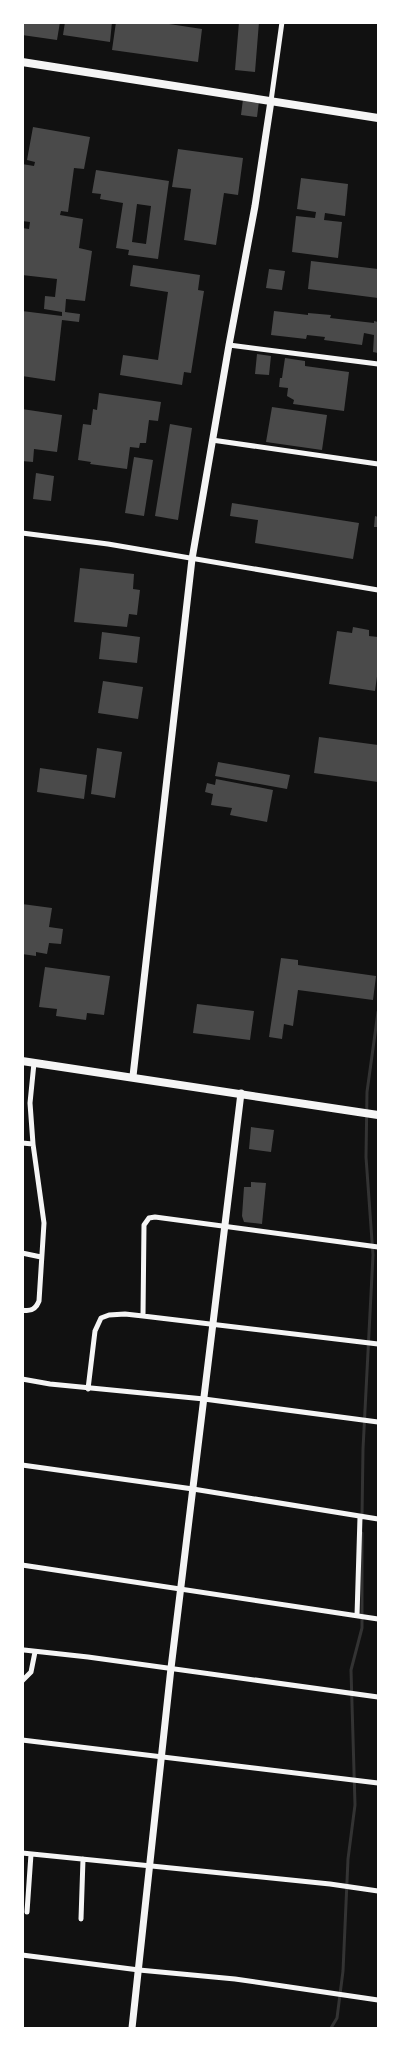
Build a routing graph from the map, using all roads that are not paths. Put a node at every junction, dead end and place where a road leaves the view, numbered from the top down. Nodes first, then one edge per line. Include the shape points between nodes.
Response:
1 (282, 22) edge
2 (22, 62) edge
3 (271, 101) junction
4 (378, 118) edge
5 (229, 345) junction
6 (378, 364) edge
7 (213, 440) junction
8 (378, 464) edge
9 (22, 533) edge
10 (192, 559) junction
11 (378, 590) edge
12 (22, 1061) edge
13 (34, 1062) junction
14 (133, 1076) junction
15 (241, 1093) junction
16 (376, 1114) edge
17 (22, 1143) edge
18 (33, 1144) junction
19 (224, 1226) junction
20 (378, 1247) edge
21 (22, 1254) edge
22 (41, 1257) junction
23 (22, 1310) edge
24 (143, 1316) junction
25 (213, 1324) junction
26 (378, 1344) edge
27 (22, 1379) edge
28 (88, 1389) junction
29 (204, 1399) junction
30 (378, 1422) edge
31 (24, 1466) edge
32 (193, 1489) junction
33 (361, 1517) junction
34 (375, 1519) edge
35 (22, 1564) edge
36 (181, 1590) junction
37 (358, 1616) junction
38 (378, 1619) edge
39 (24, 1650) dead end
40 (35, 1652) junction
41 (172, 1668) junction
42 (22, 1682) edge
43 (378, 1697) edge
44 (22, 1740) edge
45 (162, 1757) junction
46 (378, 1783) edge
47 (22, 1853) edge
48 (31, 1854) junction
49 (83, 1859) junction
50 (150, 1865) junction
51 (378, 1891) edge
52 (27, 1912) dead end
53 (81, 1919) dead end
54 (22, 1955) edge
55 (139, 1970) junction
56 (378, 2000) edge
57 (132, 2028) edge

1 - 3 street
2 - 3 main road
3 - 4 main road
3 - 5 street
5 - 6 street
5 - 7 street
7 - 8 street
7 - 10 street
9 - 10 street
10 - 11 street
10 - 14 street
12 - 13 main road
13 - 14 main road
13 - 18 street via 30,1103
14 - 15 main road
15 - 16 main road
15 - 19 street
17 - 18 street
18 - 22 street via 44,1224
19 - 20 street
19 - 24 street via 155,1217 146,1220
19 - 25 street
21 - 22 street
22 - 23 street via 37,1307
24 - 25 street
24 - 28 street via 125,1314 101,1318 95,1331
25 - 26 street
25 - 29 street
27 - 28 street
28 - 29 street
29 - 30 street
29 - 32 street
31 - 32 street
32 - 33 street
32 - 36 street
33 - 34 street
33 - 37 street
35 - 36 street
36 - 37 street
36 - 41 street
37 - 38 street
39 - 40 street
40 - 41 street
40 - 42 street via 31,1672
41 - 43 street
41 - 45 street
44 - 45 street
45 - 46 street
45 - 50 street
47 - 48 street
48 - 49 street
48 - 52 street
49 - 50 street
49 - 53 street
50 - 51 street
50 - 55 street
54 - 55 street
55 - 56 street via 235,1979
55 - 57 street

